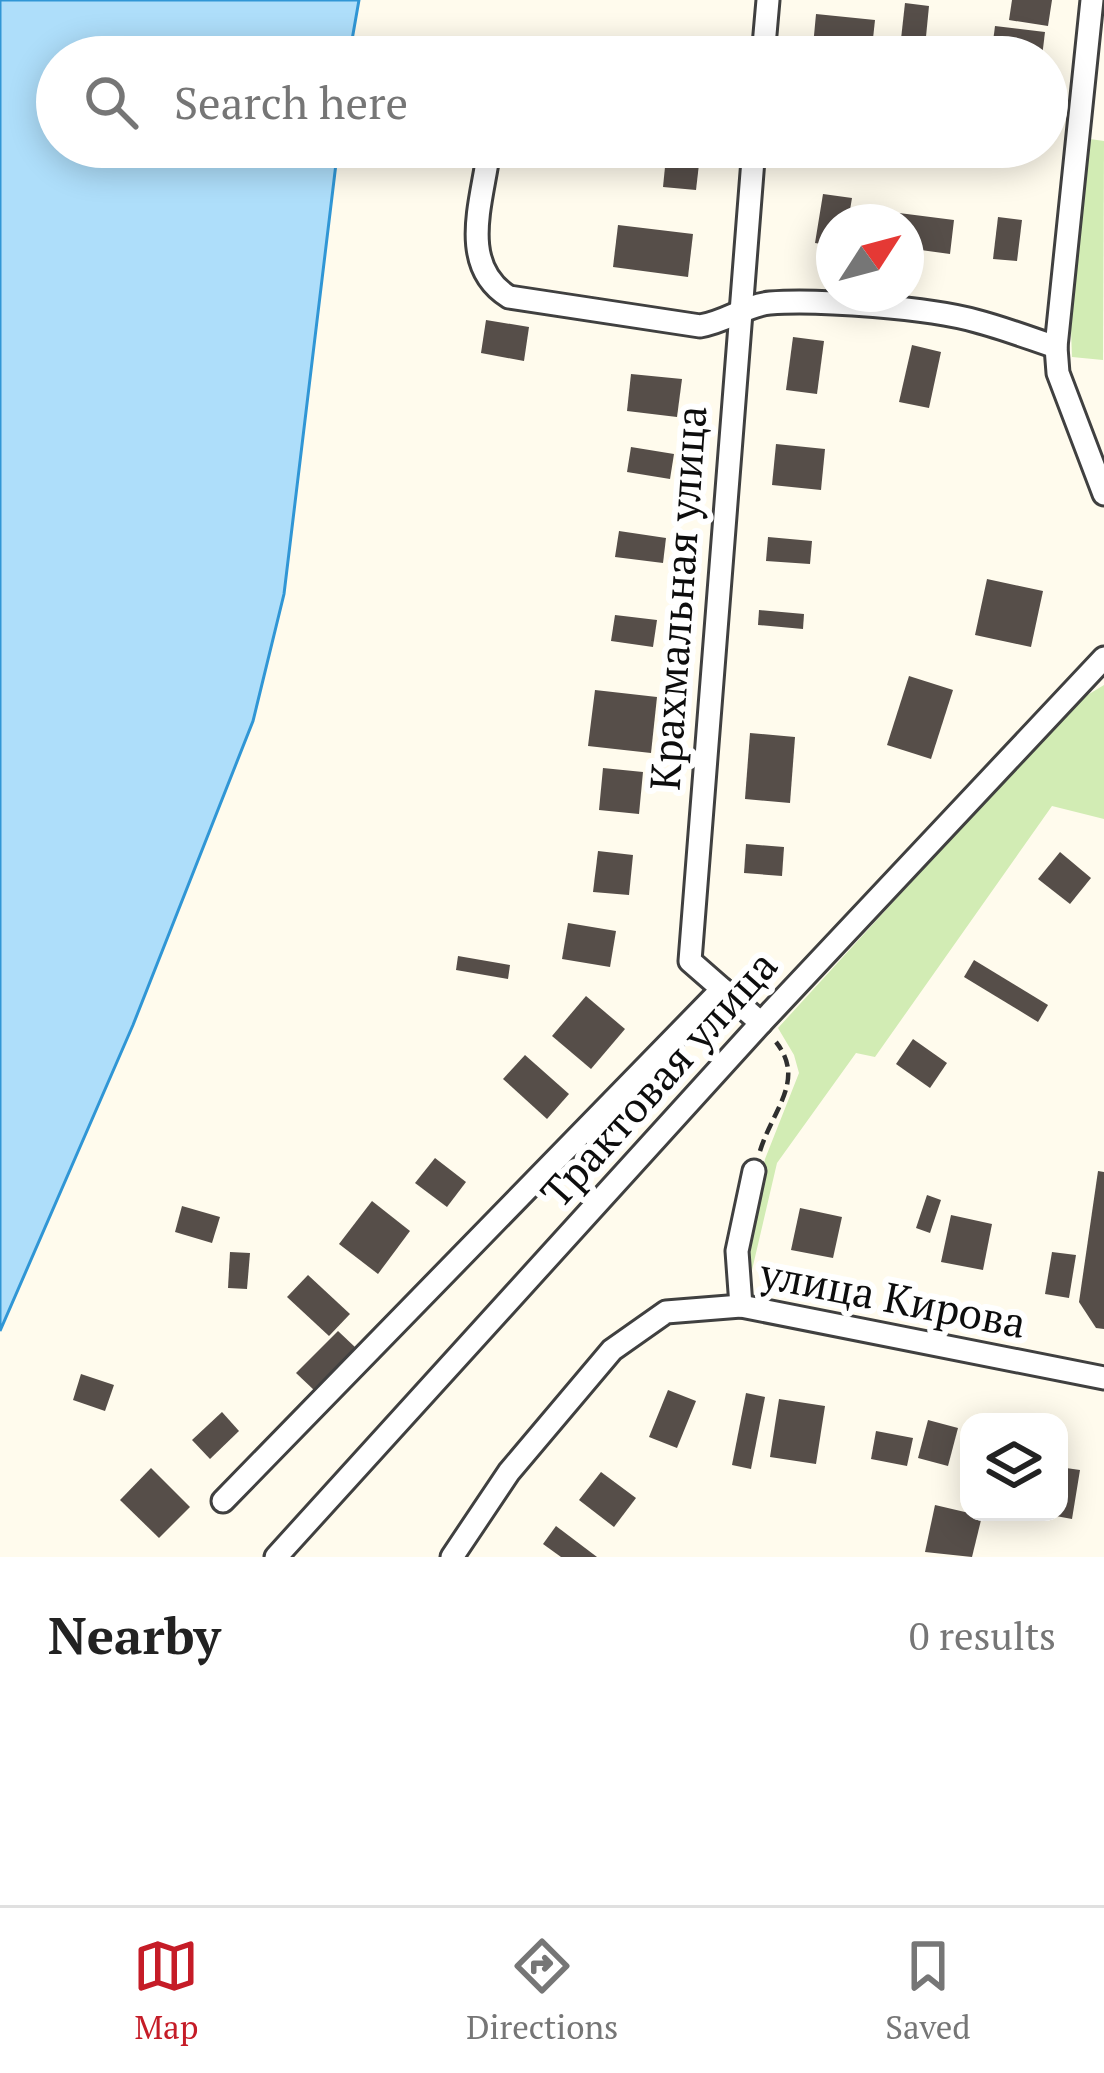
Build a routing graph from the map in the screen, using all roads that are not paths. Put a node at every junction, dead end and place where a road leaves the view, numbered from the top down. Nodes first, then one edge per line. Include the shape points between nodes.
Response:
1 (768, 0) edge
2 (1092, 0) edge
3 (765, 36) edge
4 (487, 168) edge
5 (752, 168) edge
6 (739, 316) junction
7 (1056, 346) junction
8 (1104, 494) edge
9 (1104, 658) edge
10 (722, 988) junction
11 (761, 1023) junction
12 (754, 1172) dead end
13 (741, 1306) junction
14 (1104, 1378) edge
15 (223, 1501) dead end
16 (276, 1557) edge
17 (452, 1557) edge

1 - 3 street
2 - 7 street
4 - 6 street via 477,250 493,287 509,297 672,324
5 - 6 street, Крахмальная улица
6 - 7 street via 771,303 851,305 970,319
6 - 10 street, Крахмальная улица via 690,961
7 - 8 street via 1058,373
9 - 11 street, Трактовая улица
10 - 11 street, Крахмальная улица
10 - 15 street
11 - 16 street, Трактовая улица
12 - 13 street via 736,1251
13 - 14 street, улица Кирова
13 - 17 street, улица Кирова via 666,1312 612,1350 509,1472

